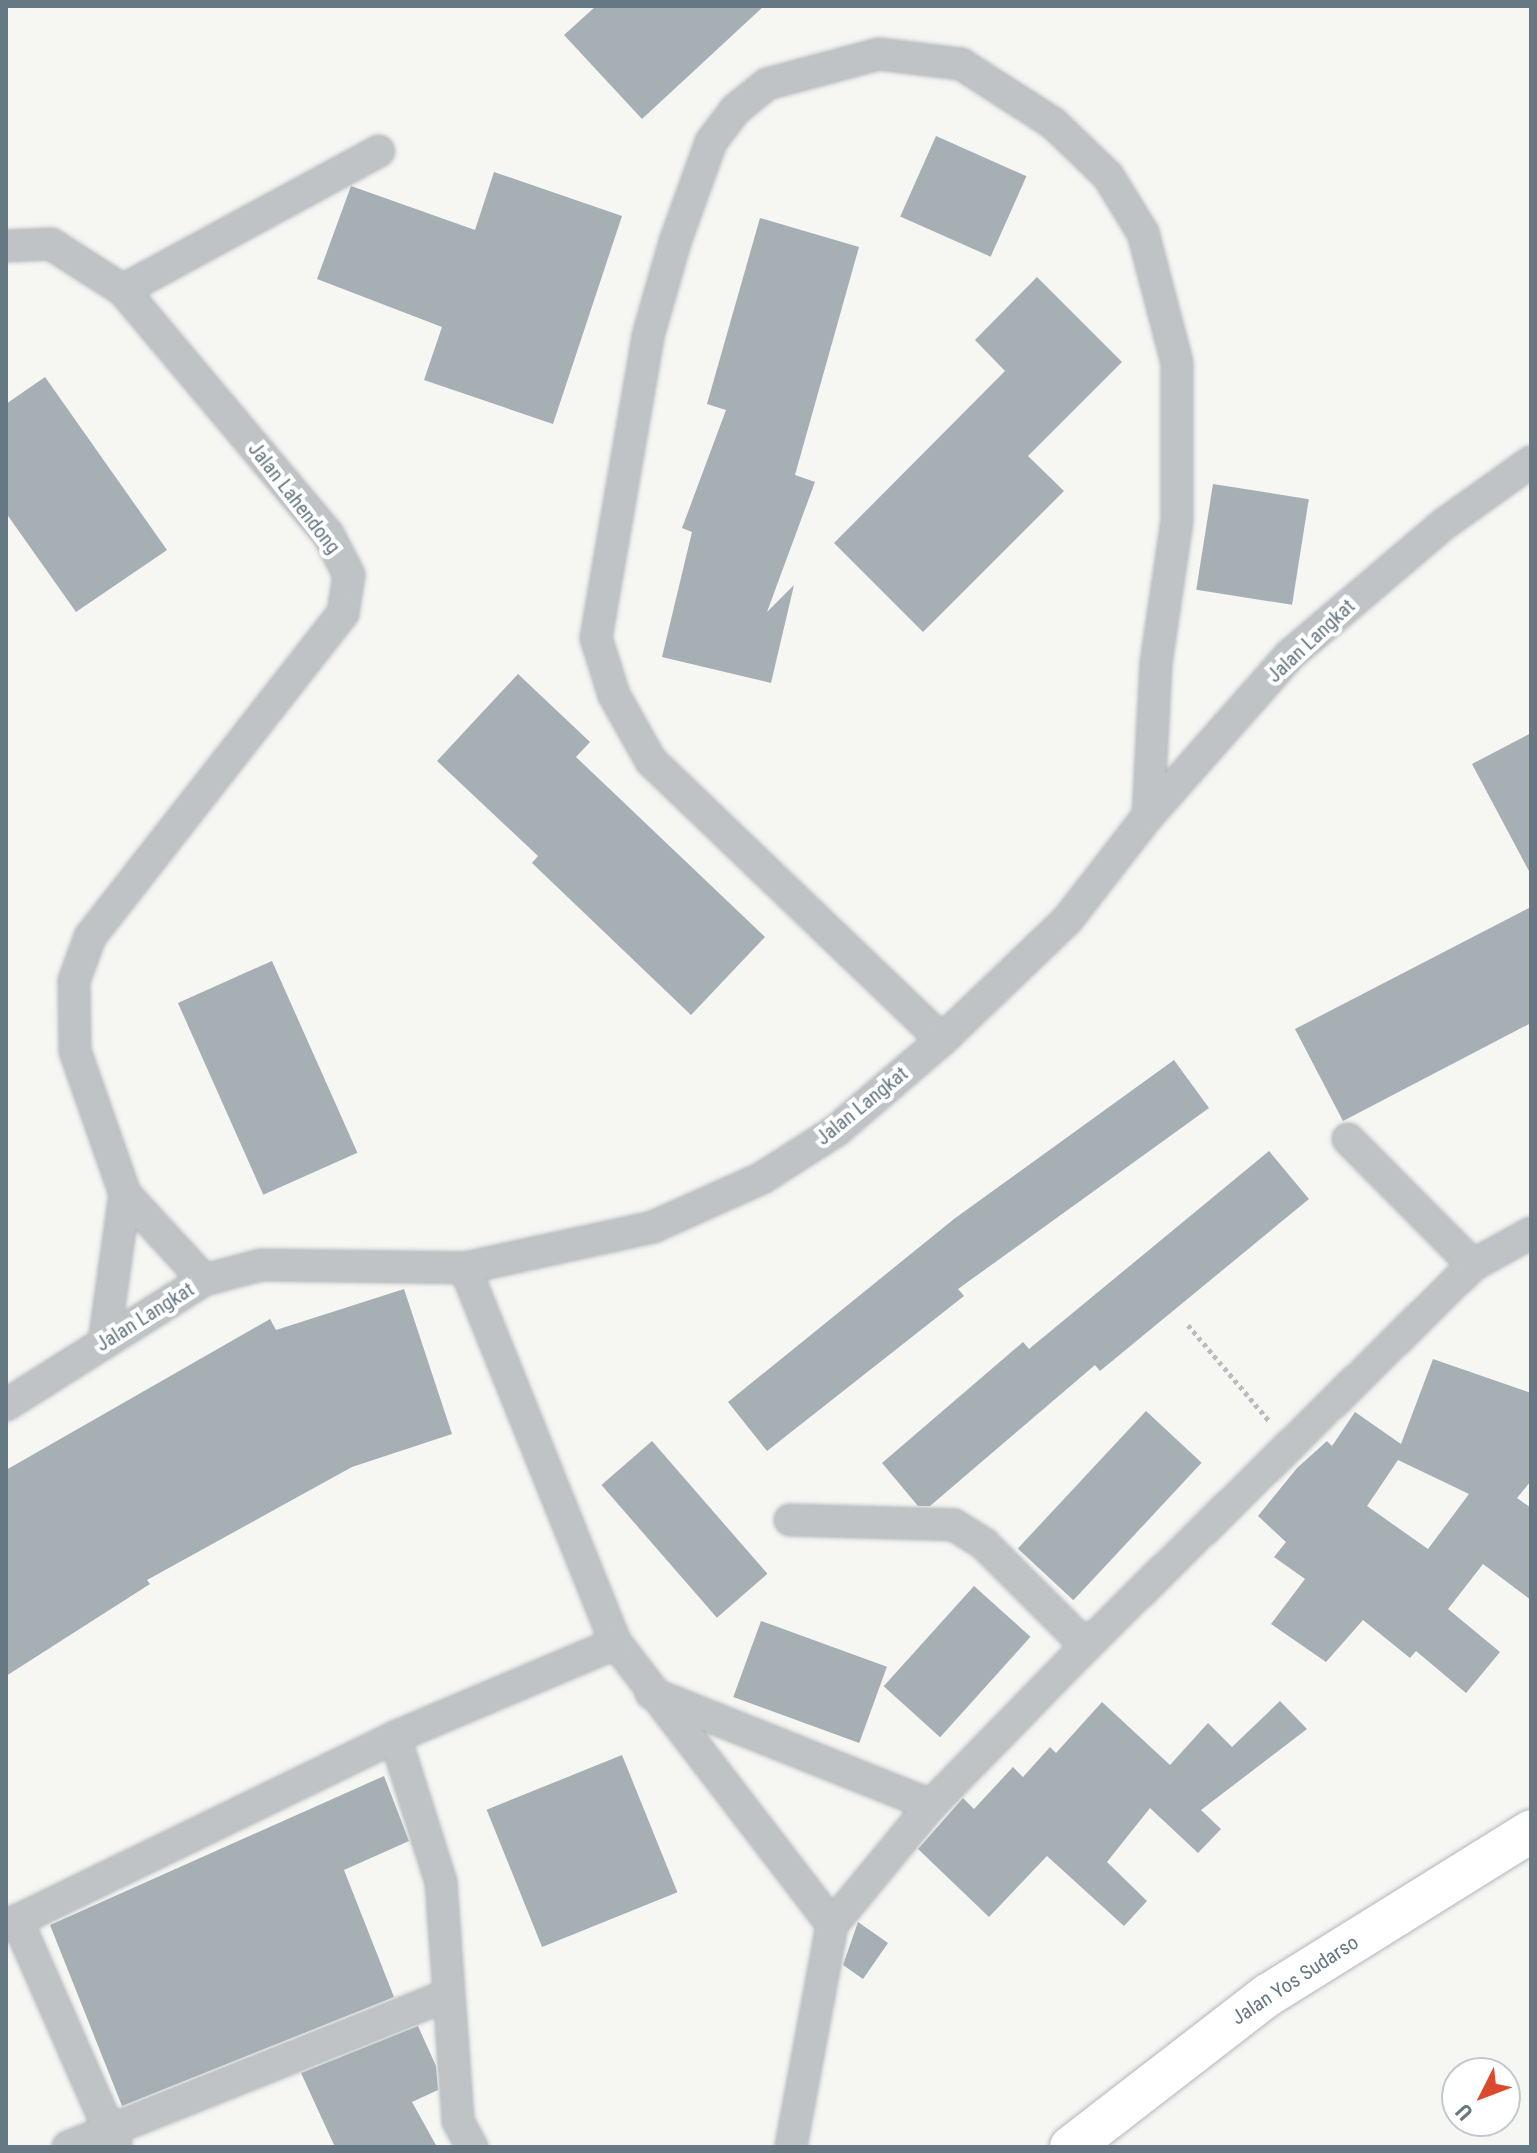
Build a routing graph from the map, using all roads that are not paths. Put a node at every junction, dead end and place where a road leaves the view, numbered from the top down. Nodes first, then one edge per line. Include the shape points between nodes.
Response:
1 (379, 151) dead end
2 (6, 246) edge
3 (123, 290) junction
4 (1531, 462) edge
5 (1148, 816) junction
6 (942, 1040) junction
7 (1348, 1139) dead end
8 (125, 1194) junction
9 (1531, 1233) edge
10 (1473, 1265) junction
11 (465, 1268) junction
12 (204, 1280) junction
13 (104, 1343) junction
14 (6, 1405) edge
15 (790, 1520) dead end
16 (616, 1643) junction
17 (1086, 1646) junction
18 (648, 1692) junction
19 (395, 1737) junction
20 (931, 1805) junction
21 (1531, 1831) edge
22 (12, 1923) edge
23 (832, 1925) junction
24 (445, 1996) junction
25 (113, 2138) edge
26 (68, 2147) edge
27 (472, 2147) edge
28 (791, 2147) edge
29 (1071, 2147) edge

1 - 3 street
2 - 3 street, Jalan Lahendong via 51,244
3 - 8 street, Jalan Lahendong via 328,534 349,575 343,613 90,937 74,981 75,1051
4 - 5 street, Jalan Langkat via 1444,524 1290,655
5 - 6 street, Jalan Langkat via 1068,919
5 - 6 street via 1156,664 1177,521 1177,363 1143,233 1108,176 1053,123 961,64 879,54 767,84 735,110 711,142 675,242 648,336 596,638 614,695 651,761
6 - 11 street, Jalan Langkat via 837,1130 762,1178 653,1227
7 - 10 street
8 - 12 street
8 - 13 street
9 - 10 street
10 - 17 street
11 - 12 street, Jalan Langkat via 261,1265
11 - 16 street
12 - 13 street, Jalan Langkat
13 - 14 street, Jalan Langkat
15 - 17 street via 954,1525 984,1544
16 - 18 street
16 - 19 street
17 - 20 street
18 - 20 street
18 - 23 street
19 - 22 street
19 - 24 street via 441,1882
20 - 23 street
21 - 29 main road, Jalan Yos Sudarso via 1268,1995
22 - 25 street
23 - 28 street
24 - 25 street
24 - 27 street via 458,2121
25 - 26 street

